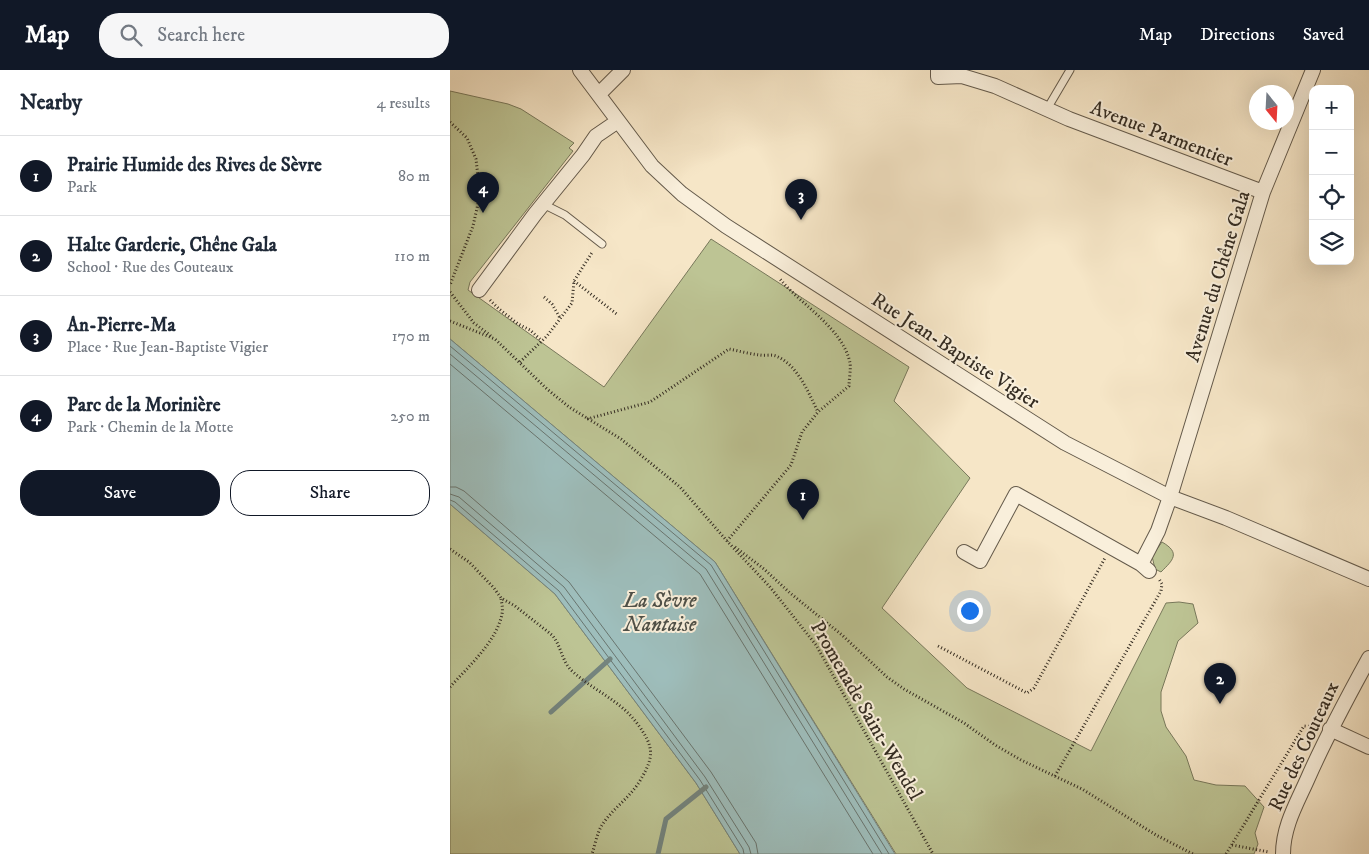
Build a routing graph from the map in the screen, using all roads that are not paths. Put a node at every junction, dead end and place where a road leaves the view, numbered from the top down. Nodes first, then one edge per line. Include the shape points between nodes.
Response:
1 (580, 70) edge
2 (623, 70) edge
3 (938, 70) edge
4 (1070, 70) edge
5 (1313, 70) edge
6 (599, 94) junction
7 (1047, 109) junction
8 (618, 121) junction
9 (1263, 192) junction
10 (543, 204) junction
11 (600, 243) road end
12 (481, 292) road end
13 (1170, 497) junction
14 (964, 552) dead end
15 (1369, 579) edge
16 (1369, 658) edge
17 (1330, 729) junction
18 (1369, 747) edge
19 (1277, 853) edge

1 - 6 street, Rue Jean-Baptiste Vigier
2 - 6 street
3 - 7 street, Avenue Parmentier via 938,77 962,76
4 - 7 lane
5 - 9 street, Avenue du Chêne Gala
6 - 8 street, Rue Jean-Baptiste Vigier
7 - 9 street, Avenue Parmentier
8 - 10 street via 596,136
8 - 13 street, Rue Jean-Baptiste Vigier via 666,180 726,226 1065,444
9 - 13 street, Avenue du Chêne Gala
10 - 11 lane
10 - 12 street
13 - 14 street, Avenue du Chêne Gala via 1145,568 1016,494 980,561
13 - 15 street, Rue Jean-Baptiste Vigier
16 - 17 street, Rue des Couteaux
17 - 18 street
17 - 19 street, Rue des Couteaux

